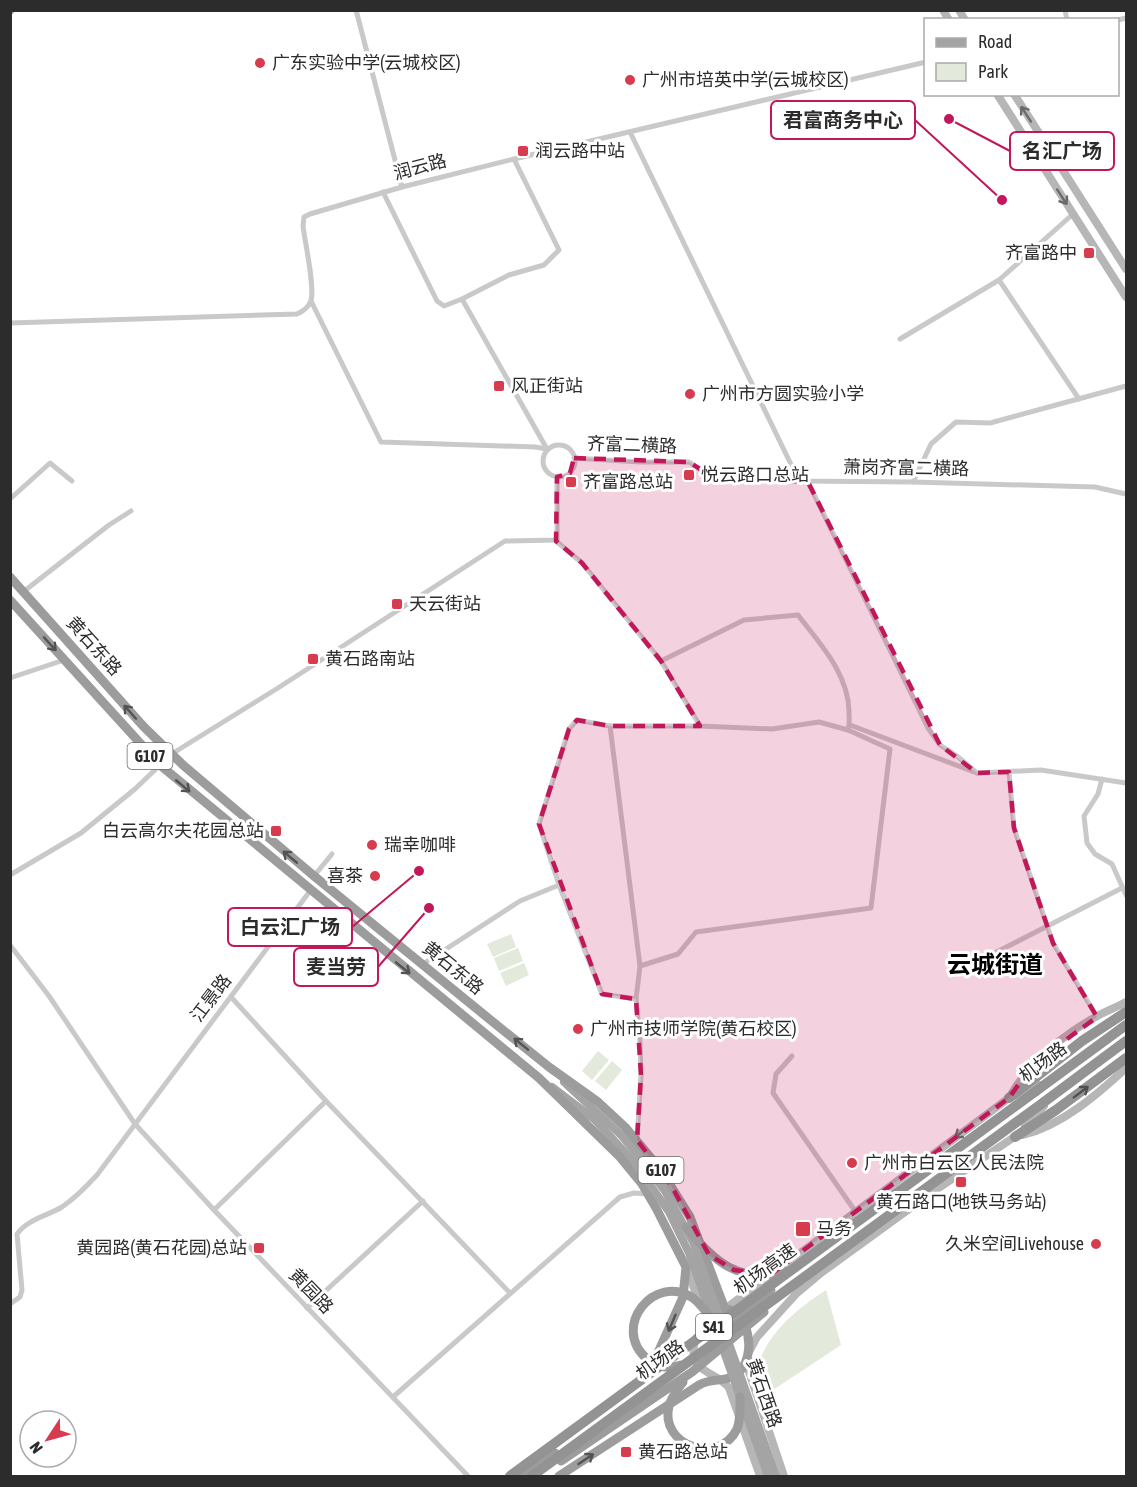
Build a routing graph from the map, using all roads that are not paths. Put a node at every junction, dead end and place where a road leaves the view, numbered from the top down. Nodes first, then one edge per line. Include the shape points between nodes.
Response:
1 (356, 10) edge
2 (924, 62) edge
3 (998, 96) edge
4 (1015, 96) edge
5 (630, 132) junction
6 (514, 159) junction
7 (402, 187) junction
8 (383, 192) junction
9 (1073, 214) junction
10 (1126, 268) edge
11 (999, 280) junction
12 (1126, 297) edge
13 (462, 299) junction
14 (311, 301) junction
15 (10, 323) edge
16 (900, 339) dead end
17 (1126, 386) edge
18 (1078, 399) junction
19 (548, 449) junction
20 (574, 458) junction
21 (689, 462) joint
22 (557, 477) junction
23 (72, 481) dead end
24 (799, 482) junction
25 (808, 482) junction
26 (913, 482) junction
27 (1126, 494) edge
28 (10, 499) edge
29 (131, 511) dead end
30 (556, 541) junction
31 (10, 577) edge
32 (23, 592) junction
33 (10, 600) edge
34 (64, 660) junction
35 (661, 661) junction
36 (10, 678) edge
37 (610, 726) junction
38 (700, 726) junction
39 (849, 728) junction
40 (171, 754) junction
41 (160, 765) junction
42 (1009, 772) junction
43 (977, 773) junction
44 (1102, 779) junction
45 (1126, 783) edge
46 (332, 854) dead end
47 (10, 875) edge
48 (314, 876) junction
49 (559, 885) junction
50 (1122, 888) junction
51 (310, 891) junction
52 (1126, 895) edge
53 (1048, 926) junction
54 (10, 945) edge
55 (965, 958) dead end
56 (423, 964) junction
57 (640, 966) junction
58 (231, 997) junction
59 (636, 999) junction
60 (1126, 1002) edge
61 (1126, 1012) edge
62 (1096, 1017) junction
63 (1126, 1023) edge
64 (1126, 1043) edge
65 (792, 1056) dead end
66 (1126, 1058) edge
67 (549, 1067) junction
68 (1126, 1068) edge
69 (539, 1078) junction
70 (1041, 1084) junction
71 (1009, 1098) junction
72 (326, 1101) junction
73 (1049, 1101) junction
74 (135, 1124) junction
75 (987, 1128) junction
76 (1015, 1137) junction
77 (637, 1140) junction
78 (638, 1160) junction
79 (910, 1191) junction
80 (648, 1194) junction
81 (423, 1201) junction
82 (214, 1210) junction
83 (855, 1211) junction
84 (686, 1227) junction
85 (802, 1250) junction
86 (705, 1255) junction
87 (686, 1267) junction
88 (799, 1268) junction
89 (821, 1273) junction
90 (718, 1289) junction
91 (510, 1293) junction
92 (697, 1295) junction
93 (10, 1304) edge
94 (307, 1308) junction
95 (725, 1309) junction
96 (718, 1322) junction
97 (700, 1327) junction
98 (694, 1344) junction
99 (748, 1354) junction
100 (684, 1365) junction
101 (692, 1372) junction
102 (646, 1378) junction
103 (715, 1378) junction
104 (393, 1397) junction
105 (740, 1397) junction
106 (665, 1407) junction
107 (760, 1410) junction
108 (739, 1417) junction
109 (558, 1457) junction
110 (468, 1476) edge
111 (502, 1476) edge
112 (510, 1476) edge
113 (520, 1476) edge
114 (532, 1476) edge
115 (539, 1476) edge
116 (560, 1476) edge
117 (760, 1476) edge
118 (768, 1476) edge
119 (776, 1476) edge
120 (784, 1476) edge

1 - 7 street
2 - 5 street, 润云路
3 -> 9 main road
10 -> 4 main road
5 - 6 street, 润云路
5 - 24 street
6 - 7 street, 润云路
6 - 13 street via 559,250 544,265 509,275
7 - 8 street, 润云路
8 - 13 street via 437,302 444,306
8 - 14 street, 润云路 via 304,217
9 - 11 street
9 - 12 main road
11 - 16 street
11 - 18 street
13 - 19 street
14 - 15 street via 306,310 297,314
14 - 19 street via 381,442
17 - 18 street
18 - 26 street via 990,423 956,422 931,444
19 - 20 street via 561,445
19 - 22 street via 542,459 544,468
20 - 21 street, 齐富二横路
20 - 22 street via 570,472
21 - 24 street, 萧岗齐富二横路 via 711,476
22 - 30 street
23 - 28 street via 50,463
24 - 25 street, 萧岗齐富二横路
25 - 26 street, 萧岗齐富二横路
25 - 43 street via 928,728 940,745
26 - 27 street, 萧岗齐富二横路 via 1095,487
29 - 32 street
30 - 35 street via 582,563
30 - 40 street via 505,542
31 - 32 highway, 黄石东路 / G107
40 -> 32 highway, 黄石东路 / G107
33 -> 34 highway, 黄石东路 / G107
34 - 36 street
34 - 41 highway, 黄石东路 / G107
35 - 38 street
35 - 39 street via 744,620 798,615 836,667 849,696
37 - 38 street
37 - 49 street via 577,720 569,729 539,824
37 - 57 street
38 - 39 street via 772,729 819,722
39 - 43 street
39 - 57 street via 890,749 871,908 696,932 672,958
48 -> 40 highway, 黄石东路 / G107
41 - 47 street via 81,833
41 -> 51 highway, 黄石东路 / G107
42 - 43 street
42 - 44 street via 1041,770
42 - 53 street via 1014,828
44 - 45 street
44 - 50 street via 1084,816 1087,843 1095,854 1112,864
46 - 48 street
48 - 56 highway, 黄石东路 / G107
49 - 56 street via 520,901
49 - 59 street via 602,994
50 - 52 street
50 - 53 street
51 - 58 street, 江景路
51 -> 69 highway, 黄石东路 / G107
53 - 55 street via 987,957
53 - 62 street via 1053,943
54 - 74 street, 黄园路
67 -> 56 highway, 黄石东路 / G107
57 - 59 street
58 - 72 street
58 - 74 street, 江景路
59 - 77 street via 641,1075
60 - 62 main road
61 - 71 highway
62 - 71 main road via 1044,1054 1021,1078
63 - 70 highway, 机场路
63 - 112 highway, 机场高速 / S41, bridge
64 - 73 highway, 机场路
64 - 114 highway, 机场高速 / S41, bridge
65 - 83 street via 776,1074 773,1093
76 -> 66 highway
67 - 77 highway, G107 via 598,1102
67 - 78 main road, 黄石东路 via 621,1135
68 - 76 main road via 1053,1124
69 - 78 main road, 黄石东路 via 594,1119
69 - 80 highway, G107 via 609,1145
70 - 71 main road
70 - 75 highway, 机场路
71 - 75 main road
71 -> 83 main road
72 - 81 street
72 - 82 street
73 - 76 main road
73 - 79 highway, 机场路
74 - 82 street, 黄园路
74 - 93 street, 江景路 via 80,1193 17,1234 22,1290 20,1297
75 - 79 highway, 机场路
76 - 89 main road
77 - 86 highway, G107 via 684,1206
78 - 84 main road, 黄石东路, bridge via 665,1191
78 - 96 main road, 黄石东路, bridge via 680,1233
79 - 88 highway, 机场路, bridge
79 - 101 highway, 机场路, bridge
80 - 87 highway, G107
80 - 91 street via 620,1197
81 - 91 street
81 - 94 street
82 - 94 street, 黄园路
83 - 85 main road
84 - 88 highway, bridge via 715,1260 734,1270 765,1275
84 - 96 main road, 黄石东路, bridge
85 - 89 main road via 812,1269
85 - 95 main road
86 - 87 highway via 697,1268
86 - 90 highway, G107
87 - 92 main road
87 -> 102 highway via 683,1297
88 - 100 highway, 机场路, bridge
89 - 99 main road via 788,1301 757,1337
90 - 92 highway via 710,1298
90 - 95 highway, G107
91 - 104 street
92 - 97 main road via 702,1312
94 - 104 street, 黄园路
95 - 97 main road via 708,1315
95 - 99 highway, G107 via 733,1310 744,1325
96 - 100 highway, bridge via 684,1293 663,1292 639,1309 633,1332 642,1355 657,1366
96 - 105 main road, 黄石西路, bridge
96 - 119 main road, 黄石西路, bridge
97 - 98 main road
98 - 102 main road
98 - 103 main road via 699,1365
99 - 103 highway via 737,1373 726,1379
99 - 107 main road via 748,1372
100 - 109 highway, 机场路, bridge
101 - 105 highway, bridge via 673,1396 668,1410 673,1431 688,1446 708,1450 731,1438 739,1421
101 - 109 highway, 机场路, bridge
102 - 106 highway via 658,1382 664,1390
102 - 111 highway, 机场路
103 - 106 highway
103 - 108 main road via 726,1385
104 - 110 street, 黄园路
105 - 118 main road, 黄石西路, bridge
116 -> 106 highway
107 - 108 main road
107 - 120 main road
108 - 117 main road
109 - 113 highway, 机场路
109 - 115 highway, 机场路

